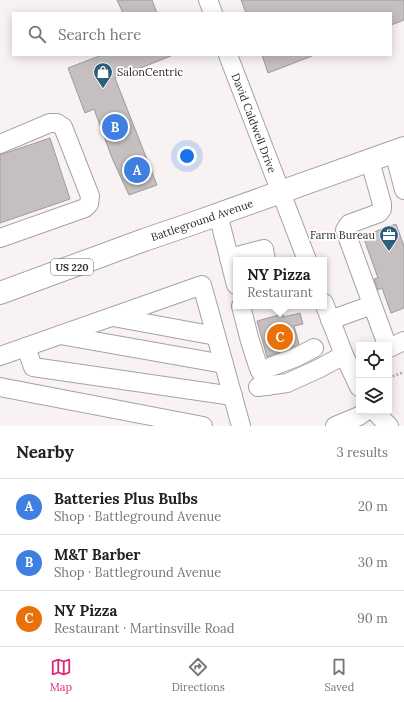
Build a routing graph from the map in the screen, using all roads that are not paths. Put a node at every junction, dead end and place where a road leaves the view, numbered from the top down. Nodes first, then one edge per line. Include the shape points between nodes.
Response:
1 (208, 0) edge
2 (213, 12) edge
3 (228, 56) edge
4 (0, 144) edge
5 (399, 150) edge
6 (370, 161) junction
7 (404, 190) edge
8 (281, 191) junction
9 (218, 214) junction
10 (0, 238) edge
11 (265, 257) edge
12 (306, 257) edge
13 (229, 258) junction
14 (233, 273) edge
15 (0, 293) edge
16 (372, 305) junction
17 (242, 309) edge
18 (326, 309) edge
19 (111, 317) junction
20 (330, 320) junction
21 (59, 335) junction
22 (216, 336) junction
23 (404, 341) edge
24 (386, 342) edge
25 (26, 347) junction
26 (392, 347) edge
27 (314, 348) dead end
28 (344, 355) junction
29 (0, 356) edge
30 (224, 364) junction
31 (33, 367) junction
32 (262, 381) junction
33 (356, 381) edge
34 (0, 387) edge
35 (32, 392) junction
36 (233, 396) junction
37 (362, 414) edge
38 (378, 414) edge
39 (195, 425) edge
40 (241, 426) edge
41 (335, 426) edge
42 (389, 426) edge

1 - 2 street
3 - 8 street, David Caldwell Drive
4 - 10 street via 50,123 57,123 63,127 90,196 89,204 85,208
5 - 6 main road, Battleground Avenue / US 220
5 - 7 street
6 - 8 main road, Battleground Avenue / US 220
6 - 16 street via 382,210 350,224 345,230
8 - 9 main road, Battleground Avenue / US 220
8 - 12 street, David Caldwell Drive
9 - 13 street
9 - 15 main road, Battleground Avenue / US 220
11 - 13 street via 264,249
13 - 14 street
16 - 20 street
16 - 24 street
17 - 32 street
18 - 20 street
19 - 21 street
19 - 22 street
19 - 22 street via 202,285
20 - 28 street
21 - 25 street
21 - 30 street
22 - 30 street
23 - 26 street
25 - 29 street
25 - 31 street
27 - 32 street
28 - 32 street via 287,383
28 - 33 street
30 - 36 street
31 - 35 street
31 - 36 street
34 - 35 street
35 - 39 street
36 - 40 street
37 - 41 street
38 - 42 street

